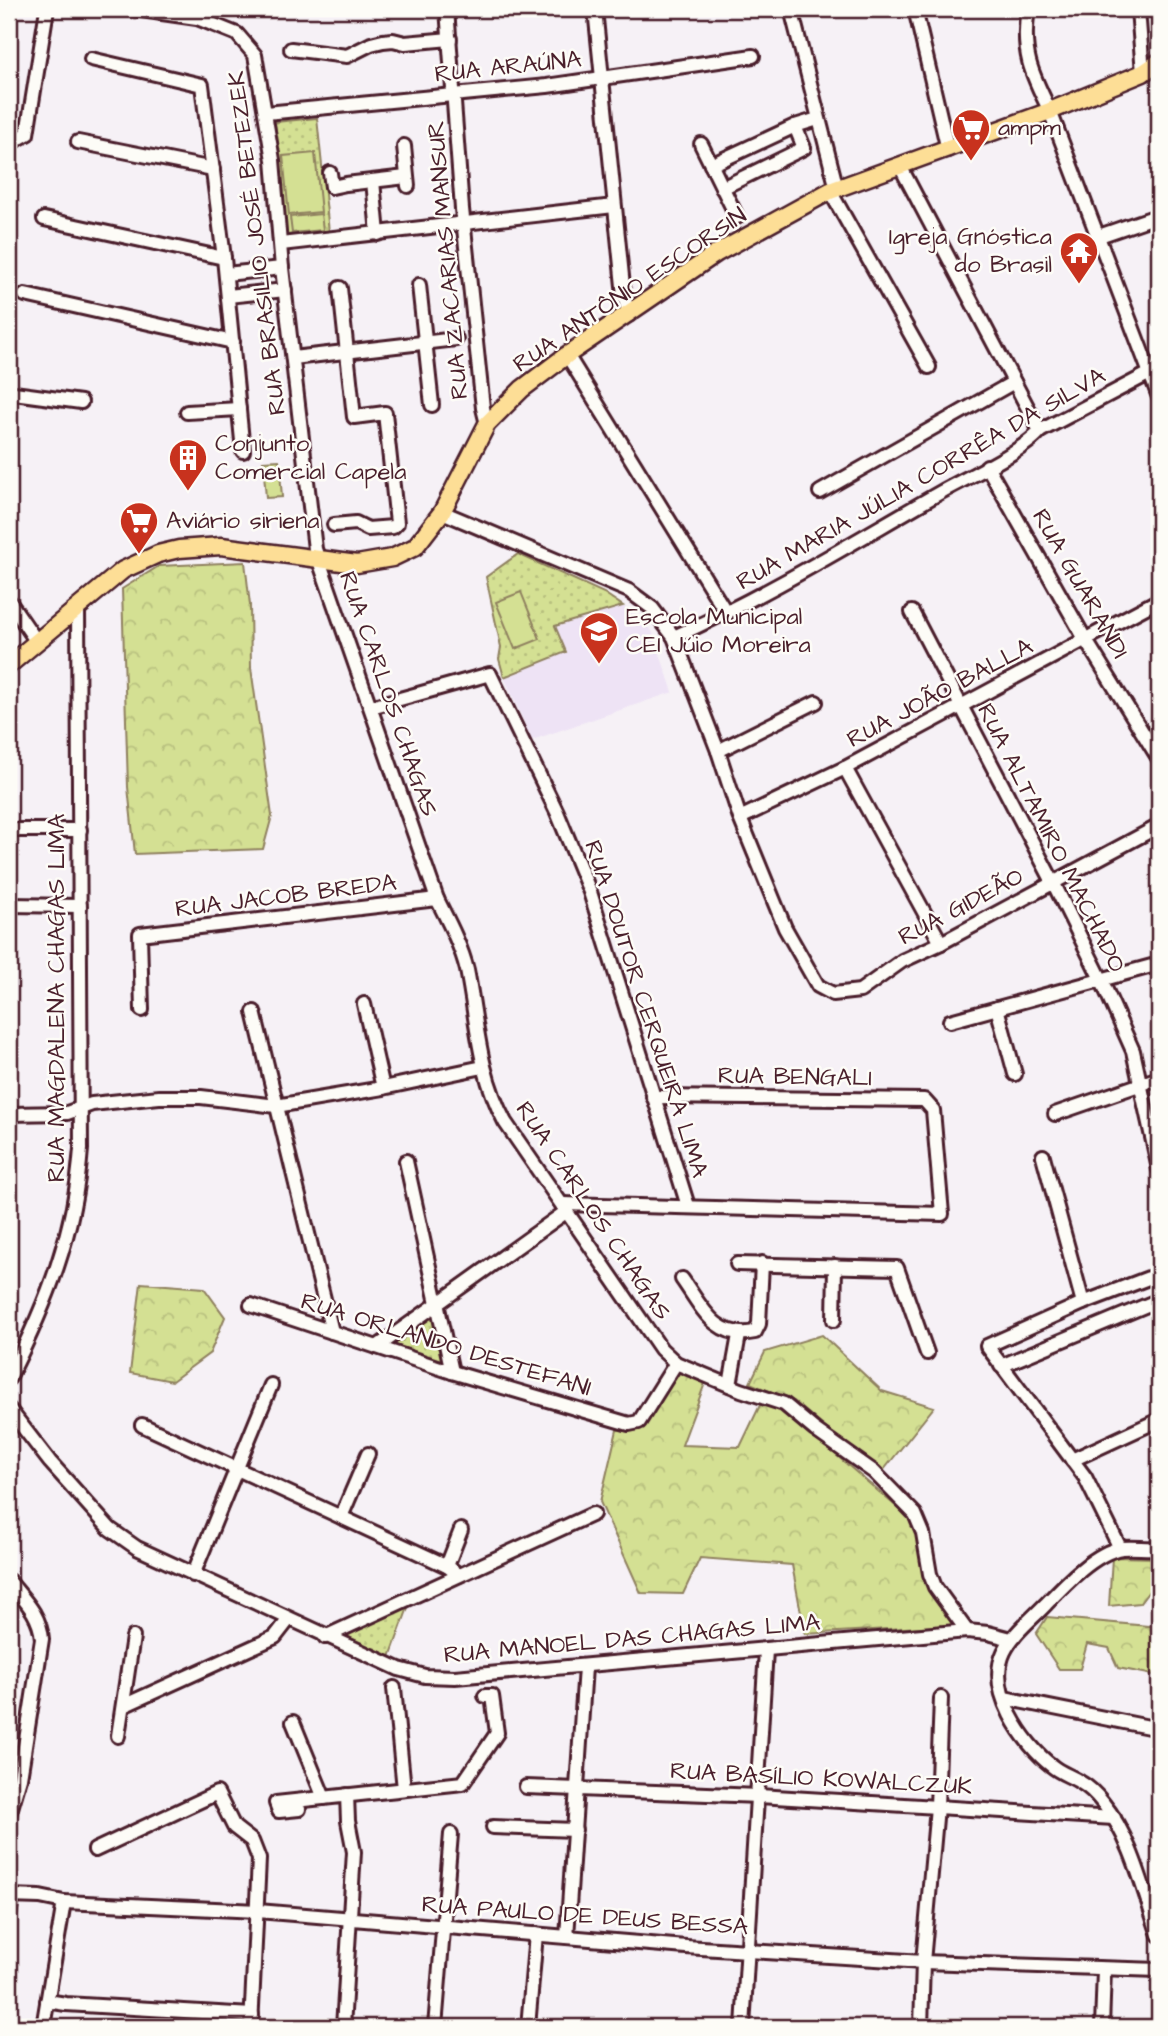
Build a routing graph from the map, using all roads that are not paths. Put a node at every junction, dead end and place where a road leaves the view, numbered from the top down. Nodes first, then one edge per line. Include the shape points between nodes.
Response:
1 (47, 9) edge
2 (134, 9) edge
3 (447, 9) edge
4 (595, 9) edge
5 (791, 9) edge
6 (915, 9) edge
7 (1028, 9) edge
8 (1138, 9) edge
9 (450, 39) junction
10 (291, 49) dead end
11 (753, 56) dead end
12 (91, 59) dead end
13 (1159, 62) edge
14 (1143, 73) junction
15 (601, 78) junction
16 (454, 95) junction
17 (1050, 111) junction
18 (266, 113) junction
19 (818, 118) junction
20 (795, 126) junction
21 (78, 142) dead end
22 (9, 144) edge
23 (701, 144) dead end
24 (404, 146) dead end
25 (948, 150) junction
26 (711, 165) junction
27 (900, 166) junction
28 (213, 169) junction
29 (330, 173) dead end
30 (373, 181) junction
31 (722, 187) junction
32 (834, 190) junction
33 (614, 206) junction
34 (1154, 216) dead end
35 (737, 217) dead end
36 (44, 219) dead end
37 (464, 223) junction
38 (378, 234) junction
39 (1098, 236) junction
40 (281, 244) junction
41 (225, 258) junction
42 (282, 268) junction
43 (226, 274) junction
44 (419, 285) dead end
45 (340, 288) dead end
46 (285, 290) junction
47 (24, 295) dead end
48 (228, 296) junction
49 (628, 315) junction
50 (456, 340) dead end
51 (233, 342) junction
52 (425, 343) junction
53 (346, 352) junction
54 (568, 355) junction
55 (293, 358) junction
56 (929, 367) dead end
57 (1150, 373) junction
58 (1014, 382) junction
59 (9, 395) edge
60 (1159, 397) edge
61 (82, 402) dead end
62 (432, 405) dead end
63 (239, 409) junction
64 (187, 412) dead end
65 (487, 424) junction
66 (1040, 431) junction
67 (243, 451) dead end
68 (987, 466) junction
69 (820, 492) dead end
70 (442, 512) junction
71 (334, 525) dead end
72 (318, 559) junction
73 (1159, 600) edge
74 (9, 601) edge
75 (78, 606) junction
76 (912, 612) dead end
77 (727, 614) junction
78 (674, 637) junction
79 (1085, 639) junction
80 (37, 642) junction
81 (9, 665) edge
82 (816, 702) dead end
83 (371, 707) junction
84 (961, 707) junction
85 (718, 751) junction
86 (1159, 759) edge
87 (845, 768) junction
88 (740, 818) junction
89 (1159, 826) edge
90 (9, 830) edge
91 (80, 830) junction
92 (1053, 882) junction
93 (437, 899) junction
94 (9, 905) edge
95 (80, 906) junction
96 (940, 943) junction
97 (1159, 964) edge
98 (1101, 979) junction
99 (364, 1004) dead end
100 (998, 1008) junction
101 (142, 1010) dead end
102 (254, 1012) dead end
103 (950, 1021) dead end
104 (483, 1067) junction
105 (1015, 1074) dead end
106 (1159, 1078) edge
107 (1141, 1082) junction
108 (383, 1088) junction
109 (653, 1097) junction
110 (276, 1106) junction
111 (80, 1109) junction
112 (9, 1114) edge
113 (1055, 1114) dead end
114 (1043, 1156) dead end
115 (406, 1161) dead end
116 (1159, 1169) edge
117 (688, 1206) junction
118 (565, 1207) junction
119 (762, 1263) junction
120 (737, 1264) dead end
121 (835, 1266) junction
122 (1159, 1274) edge
123 (682, 1279) dead end
124 (1159, 1300) edge
125 (438, 1302) junction
126 (1083, 1303) junction
127 (251, 1305) dead end
128 (834, 1320) dead end
129 (332, 1332) junction
130 (739, 1335) junction
131 (377, 1347) junction
132 (927, 1353) dead end
133 (676, 1363) junction
134 (1001, 1366) junction
135 (452, 1372) junction
136 (9, 1378) edge
137 (271, 1385) dead end
138 (730, 1385) junction
139 (9, 1409) edge
140 (1159, 1420) edge
141 (142, 1425) dead end
142 (368, 1454) dead end
143 (1072, 1460) junction
144 (237, 1469) junction
145 (593, 1514) dead end
146 (341, 1517) junction
147 (461, 1530) dead end
148 (1120, 1548) junction
149 (1159, 1548) edge
150 (447, 1566) junction
151 (193, 1575) junction
152 (460, 1575) junction
153 (9, 1581) edge
154 (289, 1619) junction
155 (967, 1631) junction
156 (134, 1637) dead end
157 (325, 1637) junction
158 (1011, 1639) junction
159 (766, 1650) junction
160 (585, 1667) junction
161 (394, 1688) dead end
162 (485, 1696) dead end
163 (941, 1698) dead end
164 (1004, 1698) junction
165 (123, 1706) junction
166 (293, 1723) dead end
167 (1159, 1729) edge
168 (118, 1736) dead end
169 (9, 1766) edge
170 (20, 1777) junction
171 (526, 1787) dead end
172 (578, 1787) junction
173 (404, 1789) junction
174 (347, 1795) junction
175 (758, 1796) junction
176 (324, 1798) junction
177 (937, 1807) junction
178 (299, 1809) dead end
179 (9, 1812) edge
180 (1114, 1818) junction
181 (493, 1827) dead end
182 (575, 1830) junction
183 (451, 1834) dead end
184 (95, 1850) dead end
185 (11, 1896) edge
186 (64, 1902) junction
187 (258, 1911) junction
188 (9, 1916) edge
189 (351, 1919) junction
190 (443, 1927) junction
191 (536, 1934) junction
192 (1159, 1934) edge
193 (567, 1937) junction
194 (750, 1950) junction
195 (923, 1962) junction
196 (1104, 1970) junction
197 (1159, 1970) edge
198 (47, 2001) junction
199 (251, 2021) edge
200 (43, 2027) edge
201 (344, 2027) edge
202 (435, 2027) edge
203 (528, 2027) edge
204 (743, 2027) edge
205 (921, 2027) edge
206 (1102, 2027) edge

1 - 22 street via 27,134
2 - 18 street, RUA BRASILIO JOSÉ BETEZEK via 198,18 237,34 255,55
3 - 9 street, RUA ZACARIAS MANSUR
4 - 15 street
5 - 19 street
6 - 25 street
7 - 17 street via 1026,55
8 - 14 street
9 - 10 street via 383,41 347,57
9 - 16 street, RUA ZACARIAS MANSUR
11 - 15 street, RUA ARAÚNA
12 - 28 street via 202,85
13 - 14 main road, RUA ANTÔNIO ESCORSIN
14 - 17 main road, RUA ANTÔNIO ESCORSIN
15 - 16 street, RUA ARAÚNA
15 - 33 street
16 - 18 street, RUA ARAÚNA
16 - 37 street, RUA ZACARIAS MANSUR
17 - 25 main road, RUA ANTÔNIO ESCORSIN
17 - 39 street
18 - 40 street, RUA BRASILIO JOSÉ BETEZEK
19 - 20 street
19 - 32 street
20 - 26 street
20 - 31 street via 804,148
21 - 28 street
23 - 26 street
24 - 30 street via 407,181
25 - 27 main road, RUA ANTÔNIO ESCORSIN
26 - 31 street
27 - 32 main road, RUA ANTÔNIO ESCORSIN
27 - 58 street
28 - 41 street
29 - 30 street via 332,187
30 - 38 street
31 - 35 street
32 - 49 main road, RUA ANTÔNIO ESCORSIN via 717,253
32 - 56 street
33 - 37 street
33 - 49 street
34 - 39 street
36 - 41 street
37 - 38 street
37 - 65 street, RUA ZACARIAS MANSUR
38 - 40 street
39 - 57 street
40 - 42 street, RUA BRASILIO JOSÉ BETEZEK
41 - 43 street
42 - 43 street
42 - 46 street, RUA BRASILIO JOSÉ BETEZEK
43 - 48 street
44 - 52 street
45 - 53 street
46 - 48 street
46 - 55 street, RUA BRASILIO JOSÉ BETEZEK
47 - 51 street
48 - 51 street
49 - 54 main road, RUA ANTÔNIO ESCORSIN
50 - 52 street
51 - 63 street
52 - 53 street
52 - 62 street
53 - 55 street
53 - 71 street via 354,417 385,414 397,523 369,529 356,523
54 - 65 main road, RUA ANTÔNIO ESCORSIN via 522,389
54 - 77 street
55 - 72 street, RUA BRASILIO JOSÉ BETEZEK
57 - 60 street
57 - 66 street, RUA MARIA JÚLIA CORRÊA DA SILVA
58 - 66 street
58 - 69 street
59 - 61 street
63 - 64 street
63 - 67 street
65 - 70 main road, RUA ANTÔNIO ESCORSIN
66 - 68 street, RUA MARIA JÚLIA CORRÊA DA SILVA
68 - 77 street, RUA MARIA JÚLIA CORRÊA DA SILVA
68 - 79 street, RUA GUARANDI
70 - 72 main road, RUA ANTÔNIO ESCORSIN via 415,547 392,558 357,564
70 - 78 street via 629,591 652,608
72 - 75 main road, RUA ANTÔNIO ESCORSIN via 246,548 179,549 123,570
72 - 83 street, RUA CARLOS CHAGAS
73 - 79 street, RUA JOÃO BALLA
74 - 80 street
75 - 80 main road, RUA ANTÔNIO ESCORSIN
75 - 91 street, RUA MAGDALENA CHAGAS LIMA
76 - 84 street, RUA ALTAMIRO MACHADO
77 - 78 street, RUA MARIA JÚLIA CORRÊA DA SILVA
78 - 85 street
79 - 84 street, RUA JOÃO BALLA
79 - 86 street, RUA GUARANDI
80 - 81 main road, RUA ANTÔNIO ESCORSIN
82 - 85 street
83 - 93 street, RUA CARLOS CHAGAS
83 - 109 street, RUA DOUTOR CERQUEIRA LIMA via 490,674 590,892
84 - 87 street, RUA JOÃO BALLA
84 - 92 street, RUA ALTAMIRO MACHADO
85 - 88 street
87 - 88 street, RUA JOÃO BALLA
87 - 96 street
88 - 96 street, RUA GIDEÃO via 785,928 818,986 833,993 860,991 902,961
89 - 92 street, RUA GIDEÃO
90 - 91 street
91 - 95 street, RUA MAGDALENA CHAGAS LIMA
92 - 96 street, RUA GIDEÃO
92 - 98 street, RUA ALTAMIRO MACHADO
93 - 101 street, RUA JACOB BREDA via 140,934
93 - 104 street, RUA CARLOS CHAGAS via 466,967
94 - 95 street
95 - 111 street, RUA MAGDALENA CHAGAS LIMA
97 - 98 street
98 - 100 street
98 - 107 street, RUA ALTAMIRO MACHADO via 1133,1051
99 - 108 street
100 - 103 street
100 - 105 street
102 - 110 street
104 - 108 street
104 - 118 street, RUA CARLOS CHAGAS via 505,1122
106 - 107 street
107 - 113 street
107 - 116 street, RUA ALTAMIRO MACHADO
108 - 110 street
109 - 117 street, RUA DOUTOR CERQUEIRA LIMA
109 - 117 street, RUA BENGALI via 924,1100 933,1110 942,1214
110 - 111 street via 159,1097
110 - 129 street
111 - 112 street via 67,1114
111 - 136 street, RUA MAGDALENA CHAGAS LIMA via 75,1207 50,1290
114 - 126 street
115 - 125 street
117 - 118 street
118 - 125 street
118 - 133 street, RUA CARLOS CHAGAS via 661,1349
119 - 120 street
119 - 121 street
119 - 130 street via 759,1324 755,1332
121 - 128 street
121 - 132 street via 897,1268
122 - 126 street
123 - 130 street via 714,1325
124 - 134 street
125 - 131 street
125 - 135 street
126 - 134 street via 987,1346
127 - 129 street, RUA ORLANDO DESTEFANI
129 - 131 street, RUA ORLANDO DESTEFANI
130 - 138 street
131 - 135 street, RUA ORLANDO DESTEFANI
133 - 135 street, RUA ORLANDO DESTEFANI via 639,1422 629,1423
133 - 138 street, RUA CARLOS CHAGAS
134 - 143 street
137 - 144 street
138 - 155 street, RUA CARLOS CHAGAS via 783,1404 874,1472 915,1514 935,1587
139 - 151 street, RUA MANOEL DAS CHAGAS LIMA via 110,1528 137,1548
140 - 143 street
141 - 144 street
142 - 146 street
143 - 148 street
144 - 146 street
144 - 151 street
145 - 152 street
146 - 150 street
147 - 150 street
148 - 149 street
148 - 158 street via 1091,1562
150 - 152 street
151 - 154 street, RUA MANOEL DAS CHAGAS LIMA
152 - 157 street
153 - 170 street via 41,1624 42,1639
154 - 157 street, RUA MANOEL DAS CHAGAS LIMA
154 - 165 street via 275,1637
155 - 158 street, RUA MANOEL DAS CHAGAS LIMA
155 - 159 street, RUA MANOEL DAS CHAGAS LIMA
156 - 165 street
157 - 160 street, RUA MANOEL DAS CHAGAS LIMA via 399,1669 425,1675
158 - 164 street via 999,1673
159 - 160 street, RUA MANOEL DAS CHAGAS LIMA
159 - 175 street
160 - 172 street
161 - 173 street
162 - 173 street via 492,1696 496,1732 463,1783
163 - 177 street
164 - 167 street
164 - 180 street via 1033,1750 1090,1789
165 - 168 street
166 - 176 street
169 - 170 street
170 - 179 street
171 - 172 street, RUA BASÍLIO KOWALCZUK
172 - 175 street, RUA BASÍLIO KOWALCZUK
172 - 182 street
173 - 174 street
174 - 176 street
174 - 189 street via 354,1852
175 - 177 street, RUA BASÍLIO KOWALCZUK
175 - 194 street
176 - 178 street via 276,1802 279,1811
177 - 180 street, RUA BASÍLIO KOWALCZUK
177 - 195 street
180 - 192 street
181 - 182 street
182 - 193 street
183 - 190 street
184 - 187 street via 217,1793 234,1827 252,1841 259,1859
185 - 186 street, RUA PAULO DE DEUS BESSA
185 - 188 street
186 - 187 street, RUA PAULO DE DEUS BESSA
186 - 198 street
187 - 189 street, RUA PAULO DE DEUS BESSA
187 - 199 street
189 - 190 street, RUA PAULO DE DEUS BESSA
189 - 201 street
190 - 191 street, RUA PAULO DE DEUS BESSA
190 - 202 street
191 - 193 street, RUA PAULO DE DEUS BESSA
191 - 203 street
193 - 194 street, RUA PAULO DE DEUS BESSA
194 - 195 street, RUA PAULO DE DEUS BESSA
194 - 204 street
195 - 196 street, RUA PAULO DE DEUS BESSA
195 - 205 street
196 - 197 street, RUA PAULO DE DEUS BESSA
196 - 206 street
198 - 199 street
198 - 200 street

